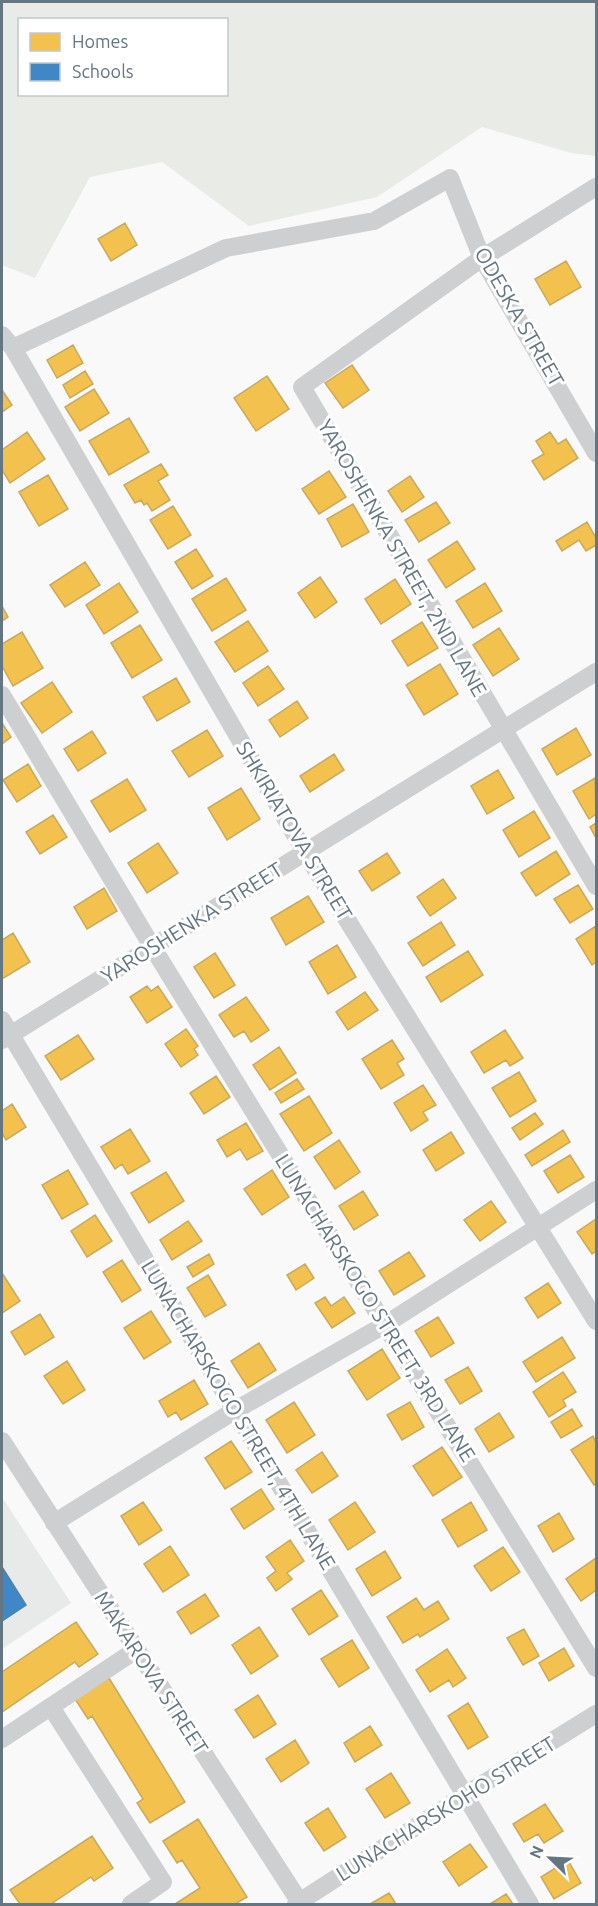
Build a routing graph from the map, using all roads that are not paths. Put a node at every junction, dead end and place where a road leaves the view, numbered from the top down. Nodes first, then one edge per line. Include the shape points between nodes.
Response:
1 (597, 187) edge
2 (482, 258) junction
3 (7, 341) edge
4 (597, 453) edge
5 (597, 672) edge
6 (2, 695) edge
7 (502, 729) junction
8 (305, 852) junction
9 (597, 886) edge
10 (153, 948) junction
11 (5, 1032) edge
12 (597, 1190) edge
13 (538, 1228) junction
14 (597, 1321) edge
15 (386, 1324) junction
16 (234, 1411) junction
17 (2, 1441) edge
18 (54, 1523) junction
19 (136, 1650) junction
20 (597, 1668) edge
21 (51, 1707) junction
22 (597, 1714) edge
23 (2, 1739) edge
24 (465, 1796) junction
25 (299, 1904) edge
26 (131, 1905) edge
27 (530, 1905) edge

1 - 2 street
2 - 3 street, ODESKA STREET via 450,178 374,221 226,248
2 - 4 street, ODESKA STREET
2 - 7 street, YAROSHENKA STREET, 2ND LANE via 302,387
3 - 8 street, SHKIRIATOVA STREET
5 - 7 street, YAROSHENKA STREET
6 - 10 street, LUNACHARSKOGO STREET, 3RD LANE
7 - 8 street, YAROSHENKA STREET
7 - 9 street, YAROSHENKA STREET, 2ND LANE
8 - 10 street, YAROSHENKA STREET
8 - 13 street, SHKIRIATOVA STREET
10 - 11 street, YAROSHENKA STREET
10 - 15 street, LUNACHARSKOGO STREET, 3RD LANE
11 - 16 street, LUNACHARSKOGO STREET, 4TH LANE
12 - 13 street
13 - 14 street, SHKIRIATOVA STREET
13 - 15 street
15 - 16 street
15 - 20 street, LUNACHARSKOGO STREET, 3RD LANE
16 - 18 street
16 - 24 street, LUNACHARSKOGO STREET, 4TH LANE
17 - 18 street, MAKAROVA STREET
18 - 19 street, MAKAROVA STREET
19 - 21 street
19 - 25 street, MAKAROVA STREET
21 - 23 street
21 - 26 street via 163,1882
22 - 24 street, LUNACHARSKOHO STREET
24 - 25 street, LUNACHARSKOHO STREET
24 - 27 street, LUNACHARSKOGO STREET, 4TH LANE

